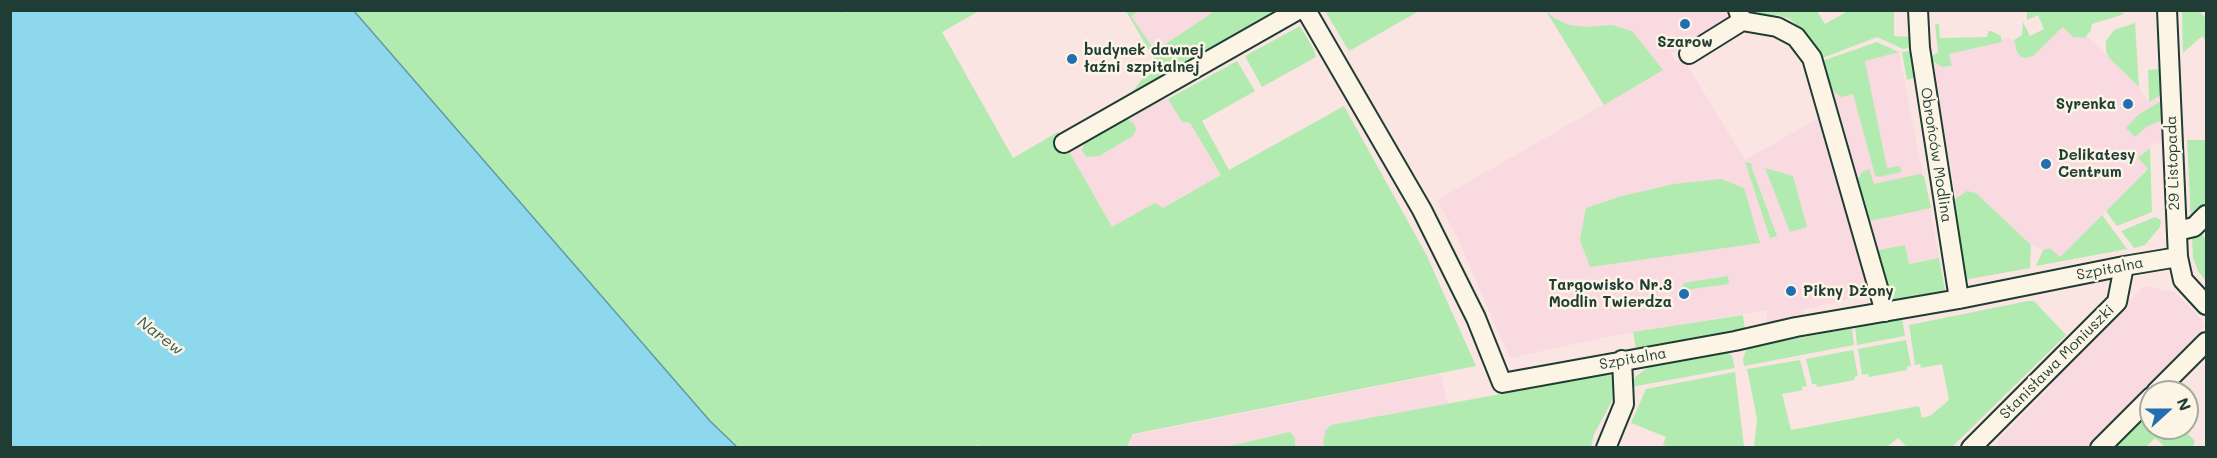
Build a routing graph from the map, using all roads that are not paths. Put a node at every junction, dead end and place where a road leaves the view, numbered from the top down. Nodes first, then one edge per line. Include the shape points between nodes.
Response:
1 (1298, 10) edge
2 (1306, 10) edge
3 (1918, 10) edge
4 (2167, 10) edge
5 (1740, 16) edge
6 (1689, 54) dead end
7 (1064, 143) dead end
8 (2206, 215) edge
9 (2177, 231) junction
10 (2178, 257) junction
11 (2124, 266) junction
12 (1959, 299) junction
13 (2206, 305) edge
14 (1885, 312) junction
15 (2206, 342) edge
16 (1622, 360) junction
17 (2168, 380) edge
18 (2139, 409) edge
19 (1606, 447) edge
20 (1971, 447) edge
21 (2100, 447) edge

1 - 7 street
2 - 16 street, Szpitalna via 1422,210 1476,318 1502,383
3 - 12 street, Obrońców Modlina via 1920,48
4 - 9 street, 29 Listopada
5 - 6 street
5 - 14 street via 1796,37 1812,58
8 - 9 street via 2194,227
9 - 10 street, 29 Listopada
10 - 11 street, Szpitalna
10 - 13 street, 29 Listopada via 2183,280
11 - 12 street, Szpitalna
11 - 20 street, Stanisława Moniuszki via 2117,302
12 - 14 street, Szpitalna
14 - 16 street, Szpitalna
15 - 17 street
16 - 19 street via 1624,404
18 - 21 street

